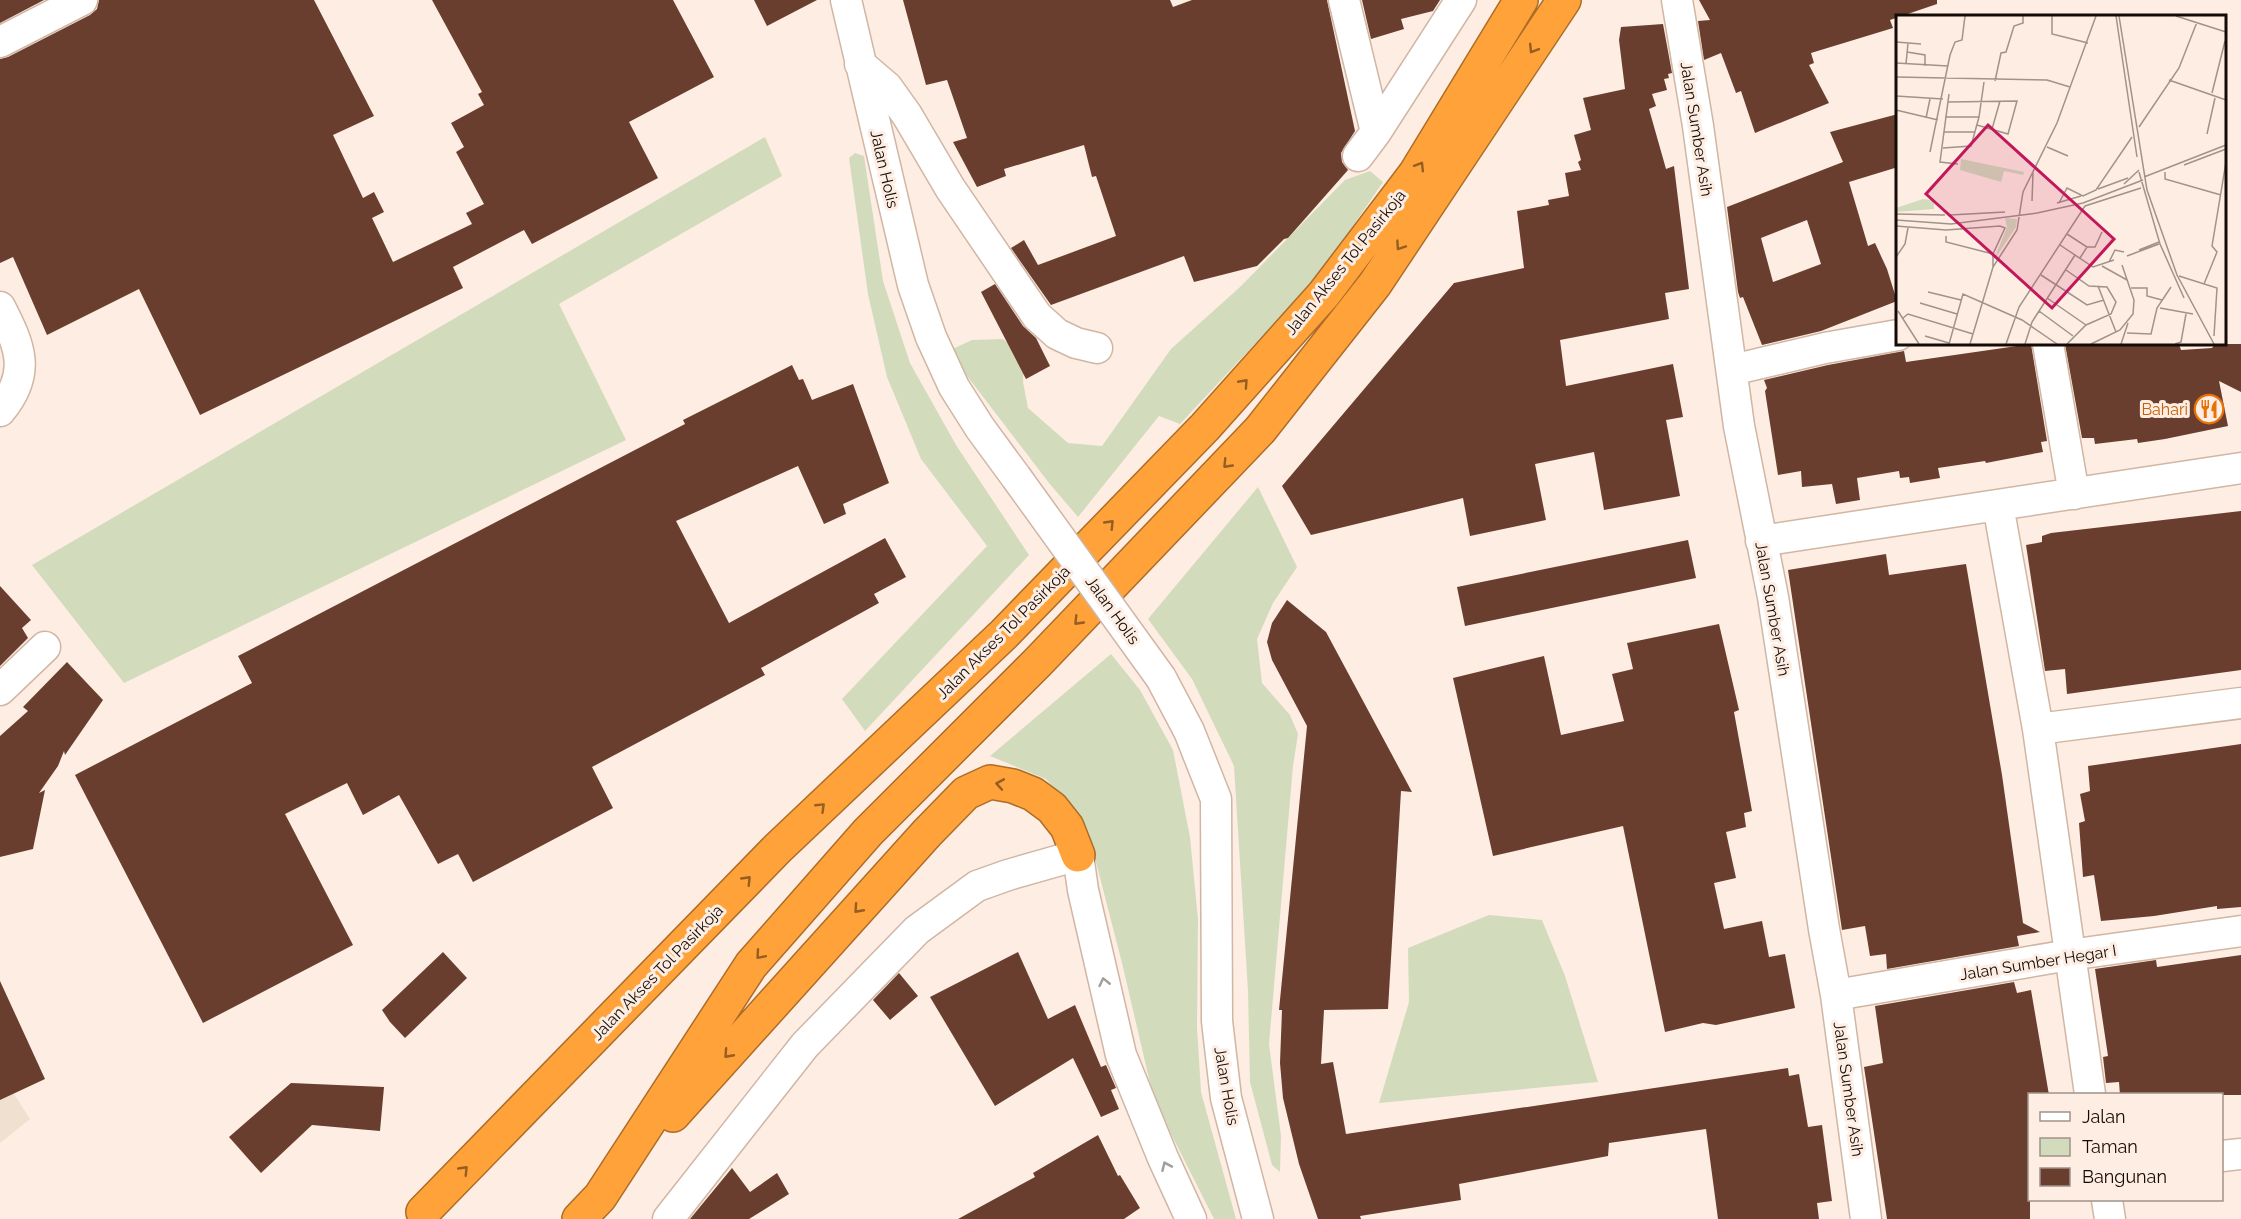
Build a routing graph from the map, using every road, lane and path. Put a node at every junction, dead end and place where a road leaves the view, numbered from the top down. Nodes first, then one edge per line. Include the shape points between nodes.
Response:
1 (82, 0) edge
2 (846, 0) edge
3 (1344, 0) edge
4 (1461, 0) edge
5 (1521, 0) edge
6 (1564, 0) edge
7 (1677, 0) edge
8 (0, 42) edge
9 (860, 64) junction
10 (1376, 132) junction
11 (1358, 156) dead end
12 (0, 307) edge
13 (1896, 335) edge
14 (2048, 345) edge
15 (1097, 348) dead end
16 (1732, 370) junction
17 (0, 411) edge
18 (2241, 468) edge
19 (2074, 494) junction
20 (1998, 504) junction
21 (1761, 541) junction
22 (45, 646) dead end
23 (0, 690) edge
24 (2241, 703) edge
25 (2038, 729) junction
26 (1078, 855) junction
27 (2241, 931) edge
28 (2069, 955) junction
29 (1836, 995) junction
30 (2090, 1093) edge
31 (2241, 1154) edge
32 (2223, 1156) edge
33 (2107, 1201) edge
34 (589, 1208) edge
35 (423, 1212) dead end
36 (1187, 1218) edge
37 (668, 1219) edge
38 (1258, 1219) edge
39 (1866, 1219) edge
40 (2110, 1219) edge

1 - 8 street
2 - 9 street, Jalan Holis
3 - 10 street
4 - 10 street
35 -> 5 highway, Jalan Akses Tol Pasirkoja via 778,848 1004,634 1205,427 1324,294 1415,174
6 -> 34 highway, Jalan Akses Tol Pasirkoja via 1375,284 1260,430 1038,662 868,832 751,965
7 - 16 street, Jalan Sumber Asih
9 - 15 street via 887,87 907,115 950,188 1036,316 1057,334
9 - 38 street, Jalan Holis, bridge via 913,285 954,387 1161,678 1193,740 1216,799 1220,1054 1226,1098
10 - 11 street
12 - 17 street via 21,359 9,400
13 - 16 street
14 - 19 street
16 - 21 street, Jalan Sumber Asih
18 - 19 street
19 - 20 street
20 - 21 street
20 - 25 street
21 - 29 street, Jalan Sumber Asih
22 - 23 street
24 - 25 street
25 - 28 street
26 -> 34 highway via 1067,827 1052,808 1033,794 990,782 966,793
36 -> 26 street via 1121,1055
26 - 37 street via 977,886 917,930 805,1045
27 - 28 street, Jalan Sumber Hegar I
28 - 29 street, Jalan Sumber Hegar I
28 - 30 street
29 - 39 street, Jalan Sumber Asih
31 - 32 street
33 - 40 street

